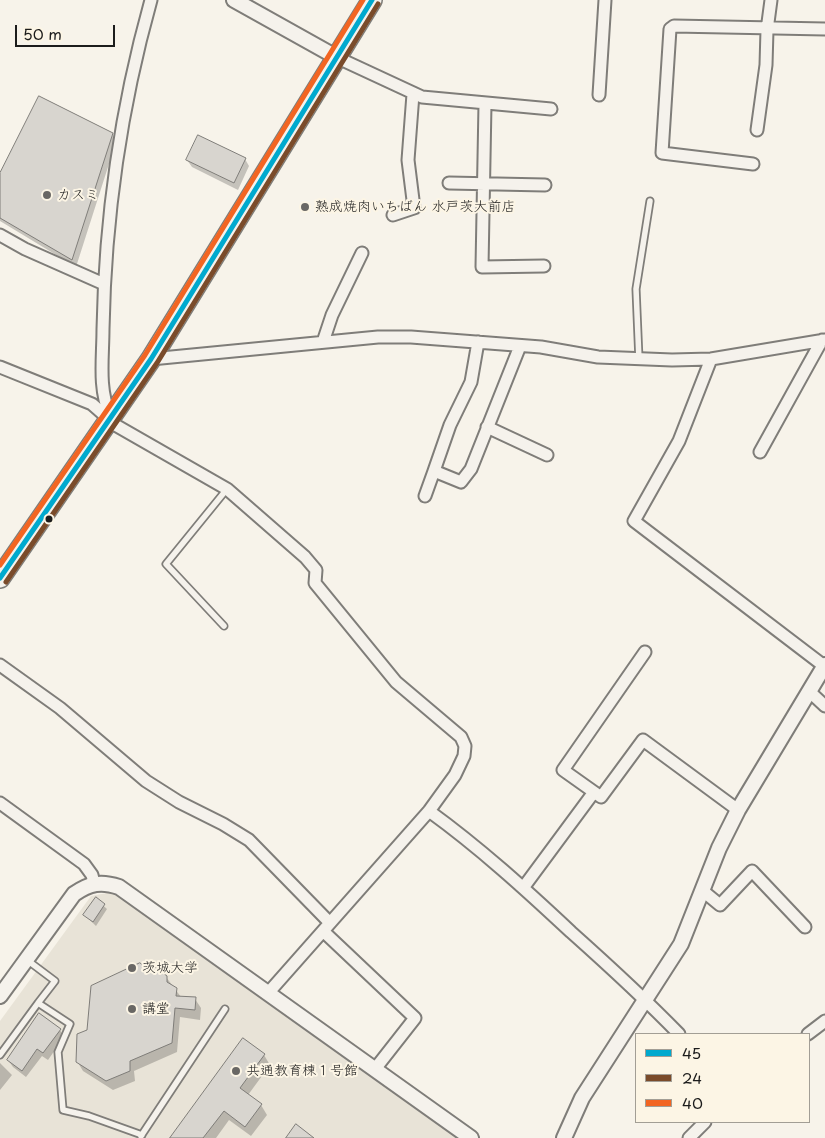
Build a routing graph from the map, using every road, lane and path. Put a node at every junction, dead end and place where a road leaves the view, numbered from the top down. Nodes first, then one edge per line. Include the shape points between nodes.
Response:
1 (151, 0) edge
2 (234, 0) edge
3 (372, 0) edge
4 (605, 0) edge
5 (772, 0) edge
6 (825, 29) edge
7 (767, 30) junction
8 (338, 58) junction
9 (413, 94) junction
10 (599, 95) dead end
11 (485, 104) junction
12 (550, 109) dead end
13 (757, 130) dead end
14 (753, 164) dead end
15 (449, 182) dead end
16 (483, 184) junction
17 (545, 185) dead end
18 (650, 201) dead end
19 (393, 215) dead end
20 (0, 235) edge
21 (362, 253) dead end
22 (544, 266) dead end
23 (104, 284) junction
24 (824, 340) edge
25 (323, 342) junction
26 (478, 342) junction
27 (520, 346) junction
28 (151, 359) junction
29 (711, 359) junction
30 (639, 360) junction
31 (0, 367) edge
32 (111, 419) junction
33 (487, 427) junction
34 (760, 452) dead end
35 (547, 456) dead end
36 (434, 471) junction
37 (228, 490) junction
38 (424, 496) dead end
39 (0, 578) edge
40 (224, 626) dead end
41 (645, 652) dead end
42 (0, 665) edge
43 (824, 666) edge
44 (810, 692) junction
45 (825, 706) edge
46 (594, 792) junction
47 (0, 803) edge
48 (738, 810) junction
49 (429, 811) junction
50 (94, 883) junction
51 (523, 888) junction
52 (703, 891) junction
53 (805, 926) dead end
54 (327, 927) junction
55 (26, 960) junction
56 (269, 992) junction
57 (0, 996) edge
58 (646, 1000) junction
59 (38, 1003) junction
60 (225, 1009) dead end
61 (825, 1021) edge
62 (678, 1033) edge
63 (809, 1033) edge
64 (0, 1055) edge
65 (375, 1069) junction
66 (704, 1123) edge
67 (141, 1136) edge
68 (471, 1138) edge
69 (564, 1138) edge
70 (689, 1138) edge

1 - 23 street via 132,74 118,150
2 - 8 street
3 - 8 highway
4 - 10 street
5 - 7 street
6 - 7 street
7 - 13 street via 766,66
7 - 14 street via 674,26 670,29 662,153
8 - 9 street
8 - 28 highway
9 - 11 street via 422,98
9 - 19 street via 408,160 414,208
11 - 12 street
11 - 16 street
15 - 16 street
16 - 17 street
16 - 22 street via 482,267
18 - 30 lane via 636,289
20 - 23 street
21 - 25 street via 332,315
23 - 32 street via 103,394
24 - 29 street
24 - 34 street
25 - 26 street via 378,337
25 - 28 street
26 - 27 street
26 - 36 street via 471,382 450,425
27 - 30 street
27 - 33 street
28 - 32 highway
29 - 30 street
29 - 43 street via 679,441 634,522
31 - 32 street via 92,404
32 - 37 street via 117,426
32 - 39 highway
33 - 35 street
33 - 36 street via 471,469 461,482
36 - 38 street
37 - 40 lane via 166,564
37 - 49 street via 305,557 316,570 315,583 396,682 462,737 464,756 455,775
41 - 46 street via 563,770
42 - 54 street via 60,708 146,781 248,840
43 - 44 street
44 - 45 street
44 - 48 street
46 - 48 street via 602,797 643,740
46 - 51 street
47 - 50 street via 84,864
48 - 52 street
49 - 51 street via 476,845
49 - 54 street
50 - 55 street via 74,894
50 - 56 street via 119,887
51 - 58 street
52 - 53 street via 720,905 752,871
52 - 58 street via 680,944
54 - 56 street
54 - 65 street via 415,1018
55 - 57 street
55 - 59 lane via 55,981
56 - 65 street
58 - 62 street
58 - 69 street via 582,1098
59 - 64 lane
59 - 67 lane via 70,1024 58,1052 63,1110 89,1116
60 - 67 lane
61 - 63 street
65 - 68 street
66 - 70 street

